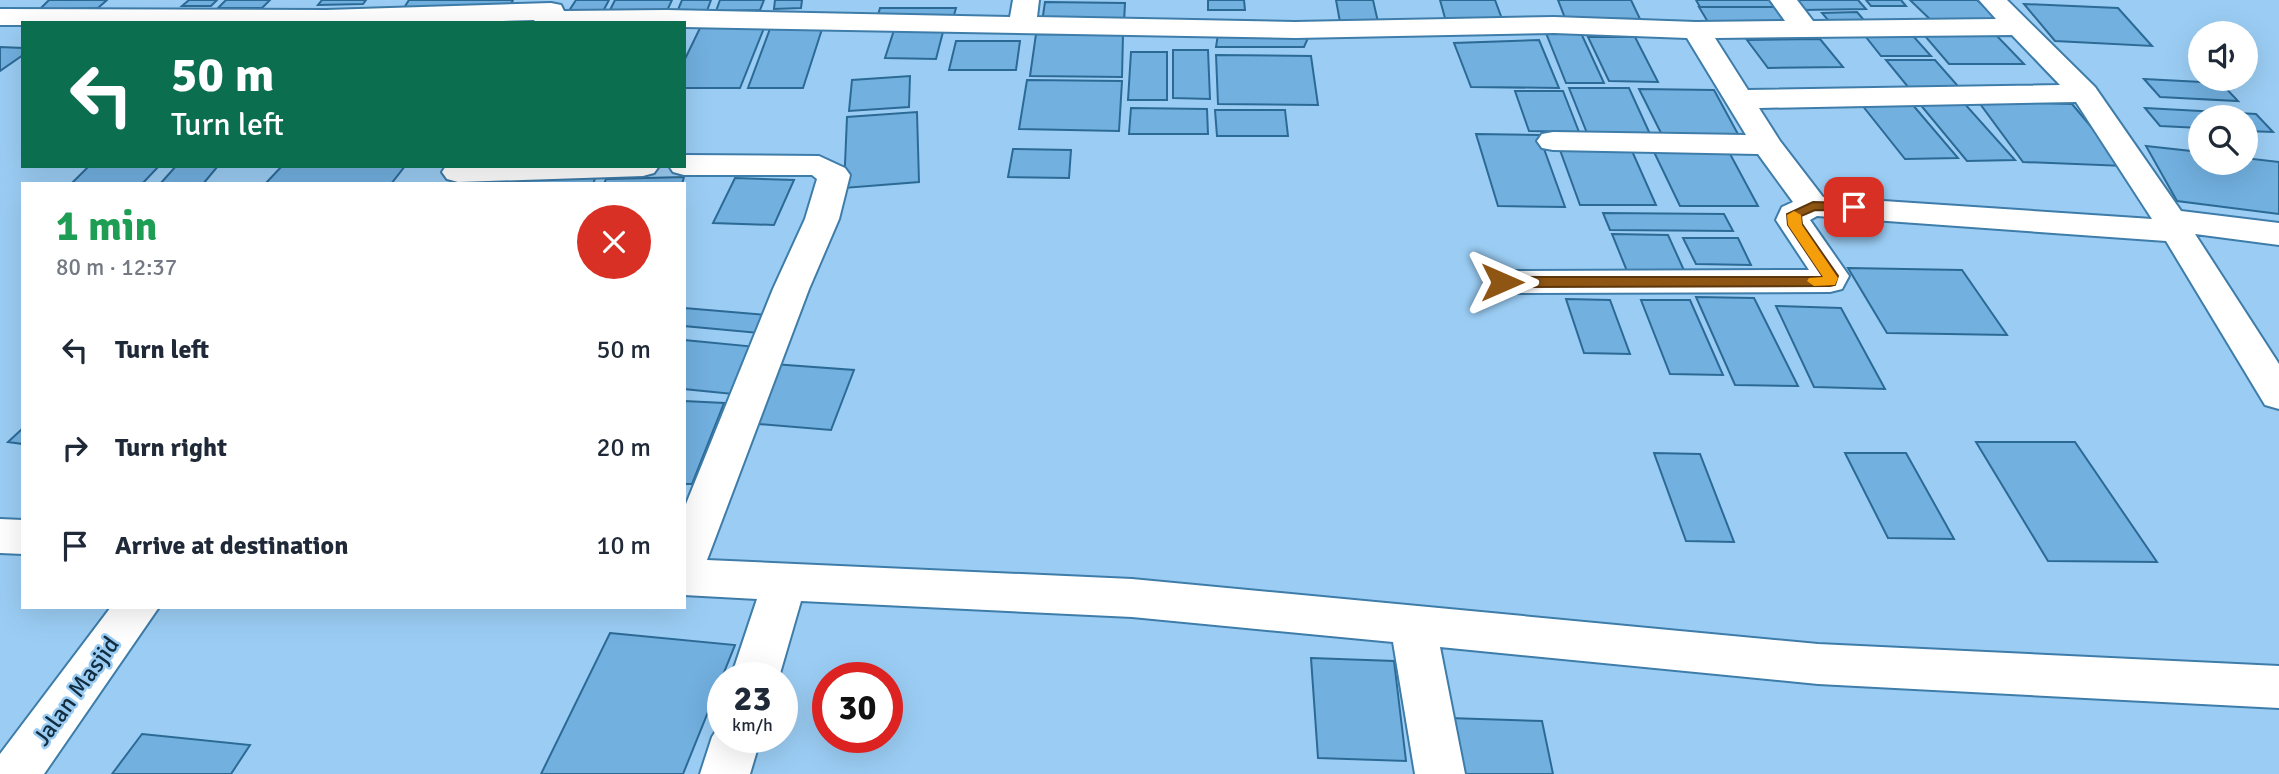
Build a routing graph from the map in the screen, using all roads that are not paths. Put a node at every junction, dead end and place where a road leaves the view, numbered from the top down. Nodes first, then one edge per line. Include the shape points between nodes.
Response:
1 (1783, 0) edge
2 (1992, 0) edge
3 (39, 8) edge
4 (1549, 12) edge
5 (550, 13) edge
6 (1024, 13) edge
7 (0, 17) edge
8 (2016, 27) junction
9 (1696, 30) junction
10 (1807, 31) junction
11 (2085, 93) junction
12 (1739, 99) junction
13 (1553, 141) dead end
14 (1767, 145) junction
15 (686, 165) edge
16 (596, 168) edge
17 (457, 174) edge
18 (1813, 206) junction
19 (2173, 225) junction
20 (2279, 234) edge
21 (1502, 282) dead end
22 (2279, 396) edge
23 (0, 536) edge
24 (21, 537) edge
25 (686, 558) edge
26 (686, 577) edge
27 (784, 584) junction
28 (136, 609) edge
29 (1413, 625) junction
30 (760, 662) edge
31 (2279, 687) edge
32 (732, 753) edge
33 (15, 774) edge
34 (725, 774) edge
35 (1440, 774) edge

1 - 10 street
2 - 8 street
3 - 5 street via 326,18
3 - 7 street
4 - 6 street via 1295,30
4 - 9 street
5 - 6 street via 666,18
8 - 10 street
8 - 11 street
9 - 10 street
9 - 12 street
11 - 12 street
11 - 19 street
12 - 14 street
13 - 14 street
14 - 18 street
15 - 25 street via 819,166 834,175 820,226
16 - 17 street
18 - 19 street
18 - 21 street via 1799,210 1793,220 1830,281
19 - 20 street
19 - 22 street
23 - 24 street
26 - 27 street
27 - 29 street via 1132,598
27 - 30 street
28 - 33 street, Jalan Masjid
29 - 31 street via 1818,664
29 - 35 street
32 - 34 street

